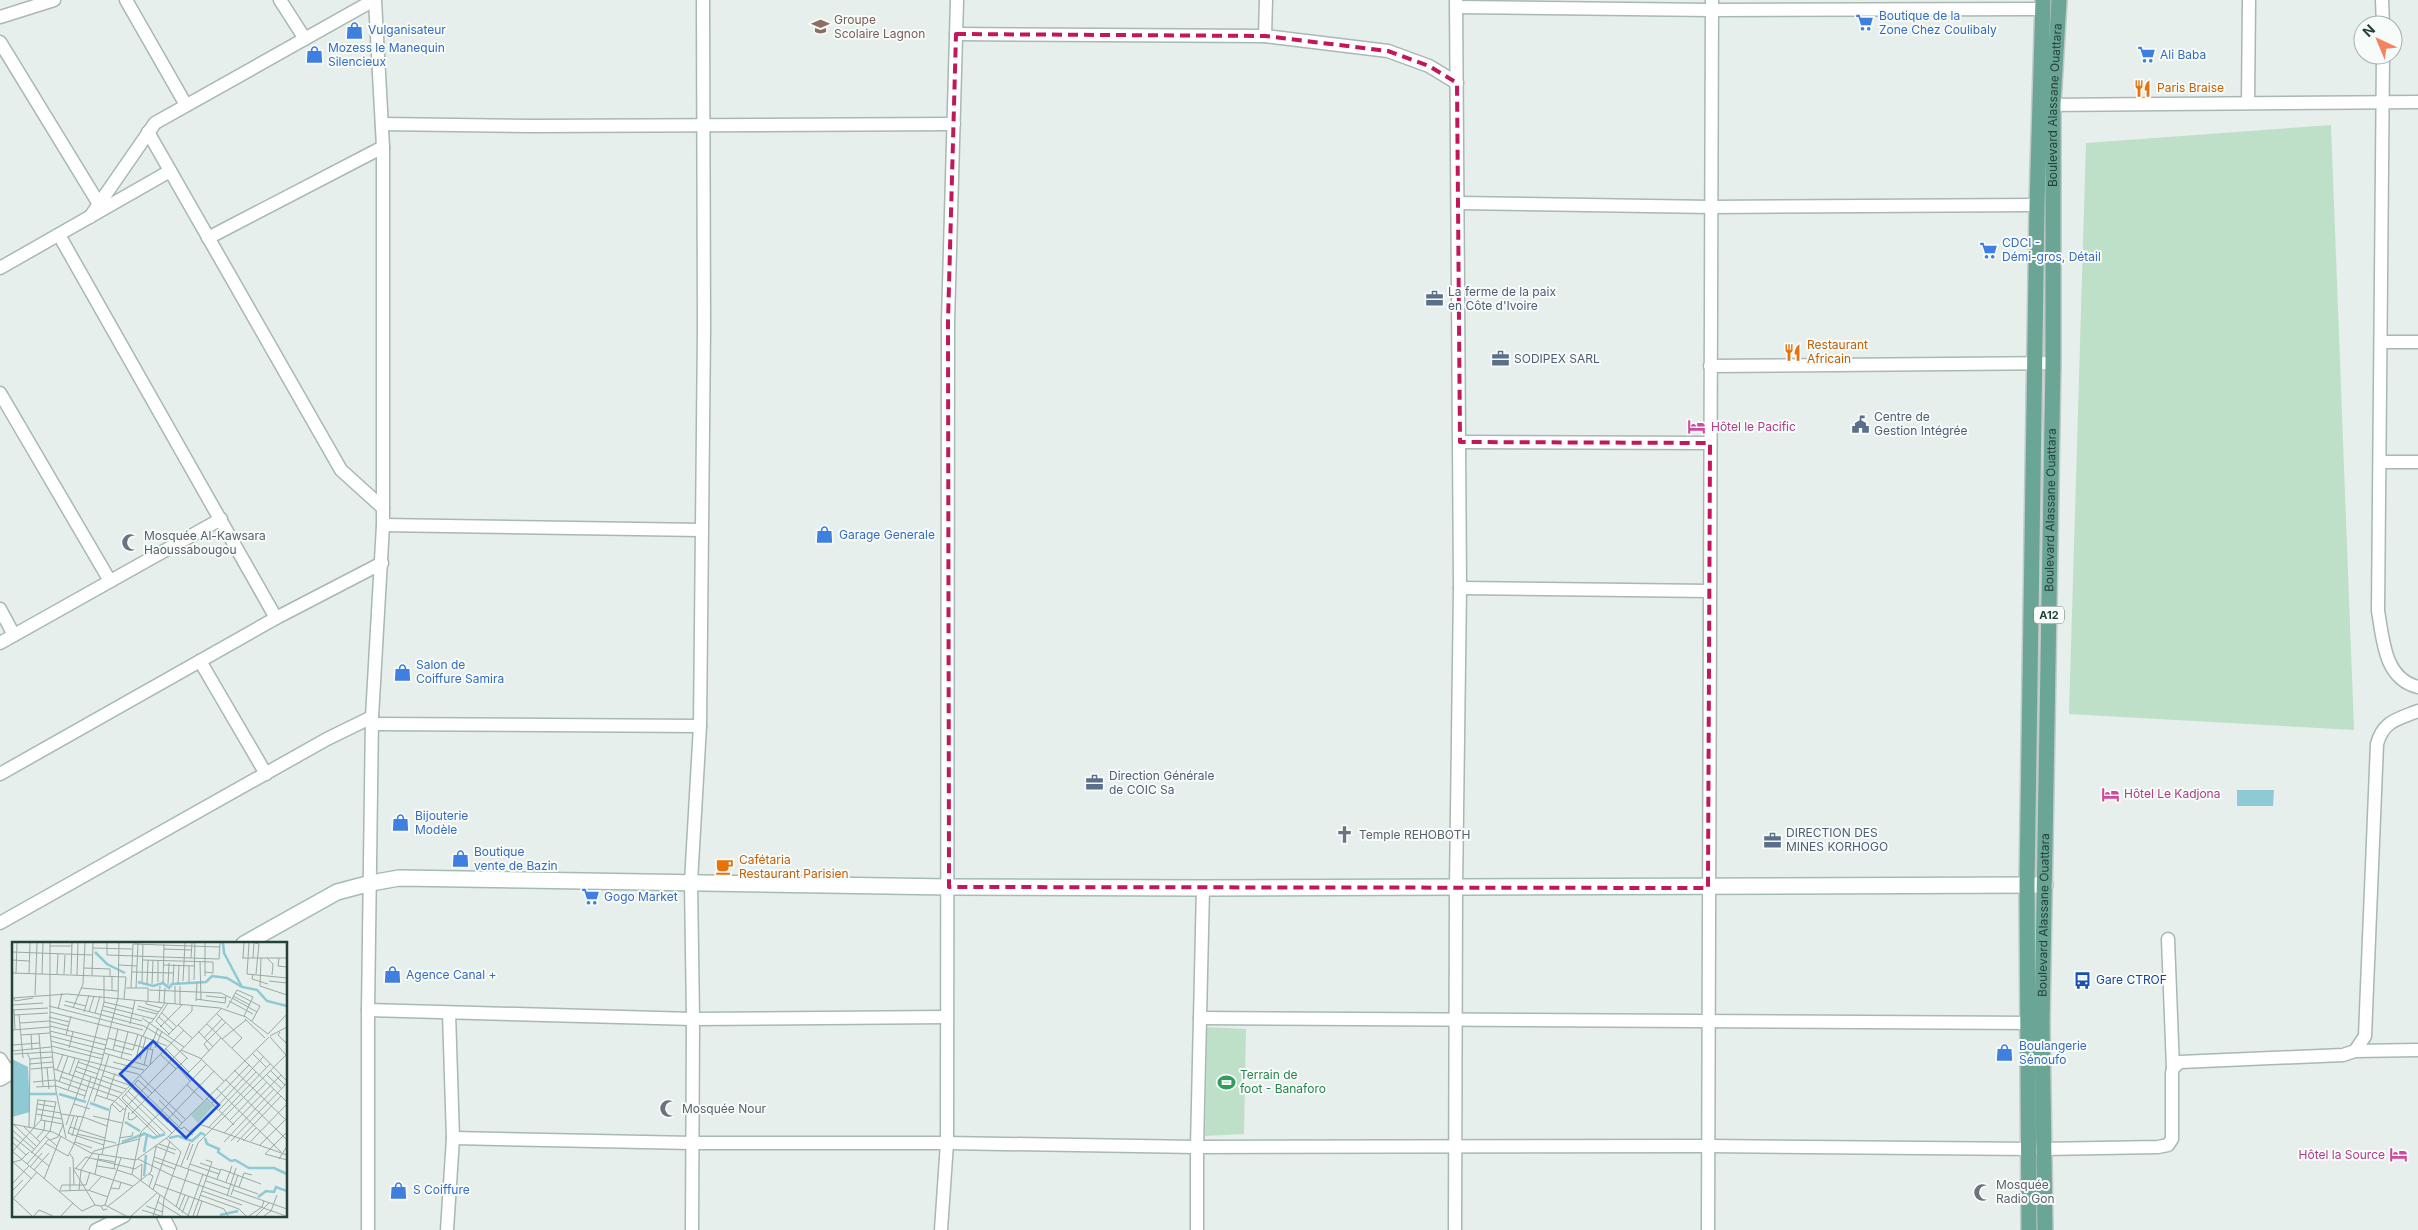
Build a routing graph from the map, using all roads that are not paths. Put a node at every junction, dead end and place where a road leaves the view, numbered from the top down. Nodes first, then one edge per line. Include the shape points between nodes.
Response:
1 (54, 0) edge
2 (126, 0) edge
3 (280, 0) edge
4 (375, 0) edge
5 (703, 0) edge
6 (957, 0) edge
7 (1266, 0) edge
8 (2059, 0) edge
9 (2249, 0) edge
10 (2382, 0) edge
11 (1456, 4) edge
12 (1712, 5) edge
13 (2043, 5) edge
14 (2383, 15) edge
15 (0, 17) edge
16 (956, 34) junction
17 (1266, 36) junction
18 (305, 39) junction
19 (0, 42) edge
20 (2383, 65) edge
21 (1457, 83) junction
22 (2383, 101) junction
23 (2248, 102) junction
24 (2418, 102) edge
25 (186, 104) junction
26 (2046, 105) junction
27 (382, 124) junction
28 (954, 124) junction
29 (703, 125) junction
30 (148, 132) junction
31 (383, 147) junction
32 (170, 171) junction
33 (1458, 203) junction
34 (99, 204) junction
35 (2037, 205) junction
36 (1711, 207) junction
37 (90, 217) junction
38 (59, 235) junction
39 (208, 238) junction
40 (0, 268) edge
41 (2382, 342) junction
42 (2418, 342) edge
43 (2035, 362) junction
44 (2053, 363) junction
45 (1710, 366) junction
46 (0, 393) edge
47 (1460, 442) junction
48 (1710, 443) junction
49 (2380, 462) junction
50 (2418, 462) edge
51 (383, 508) junction
52 (221, 519) junction
53 (383, 525) junction
54 (701, 530) junction
55 (382, 563) junction
56 (110, 581) junction
57 (1460, 588) junction
58 (1709, 591) junction
59 (0, 609) edge
60 (276, 618) junction
61 (2049, 628) junction
62 (2031, 629) junction
63 (14, 635) junction
64 (0, 643) edge
65 (200, 661) junction
66 (2418, 687) edge
67 (2418, 711) edge
68 (372, 720) junction
69 (700, 726) junction
70 (0, 774) edge
71 (266, 774) junction
72 (691, 882) junction
73 (371, 883) junction
74 (2027, 885) junction
75 (2045, 885) junction
76 (949, 887) junction
77 (1203, 888) junction
78 (1456, 888) junction
79 (1708, 888) junction
80 (0, 923) edge
81 (2168, 939) dead end
82 (248, 942) edge
83 (368, 1010) junction
84 (450, 1013) junction
85 (947, 1017) junction
86 (1200, 1018) junction
87 (693, 1019) junction
88 (1456, 1020) junction
89 (1708, 1020) junction
90 (2027, 1023) junction
91 (2042, 1023) junction
92 (2418, 1050) edge
93 (2355, 1051) junction
94 (0, 1059) edge
95 (2173, 1068) junction
96 (8, 1073) edge
97 (452, 1138) junction
98 (693, 1143) junction
99 (947, 1143) junction
100 (1708, 1146) junction
101 (1196, 1147) junction
102 (1457, 1147) junction
103 (2036, 1149) junction
104 (120, 1218) edge
105 (164, 1218) edge
106 (96, 1230) edge
107 (170, 1230) edge
108 (368, 1230) edge
109 (447, 1230) edge
110 (692, 1230) edge
111 (941, 1230) edge
112 (1197, 1230) edge
113 (1455, 1230) edge
114 (1708, 1230) edge
115 (2029, 1230) edge
116 (2045, 1230) edge

1 - 15 street
2 - 25 street
3 - 18 street
4 - 18 street
4 - 27 street
5 - 29 street
6 - 16 street
7 - 17 street
8 - 26 main road, Boulevard Alassane Ouattara / A12
9 - 23 street
10 - 14 street
11 - 12 street
11 - 21 street
12 - 13 street
12 - 36 street
13 - 26 main road, Boulevard Alassane Ouattara / A12
16 - 17 street
16 - 28 street
17 - 21 street via 1388,51 1429,66
18 - 25 street
19 - 34 street
20 - 22 street
21 - 33 street
22 - 23 street
22 - 24 street
22 - 41 street
23 - 26 street
25 - 30 street via 155,123
26 - 35 main road, Boulevard Alassane Ouattara / A12
26 - 44 main road, Boulevard Alassane Ouattara / A12
27 - 29 street
27 - 31 street
28 - 29 street
28 - 76 street via 948,321
29 - 54 street
30 - 32 street
30 - 34 street
31 - 39 street
31 - 51 street
32 - 37 street
32 - 39 street
33 - 36 street
33 - 47 street
34 - 37 street
35 - 36 street
35 - 43 main road, Boulevard Alassane Ouattara / A12
36 - 45 street
37 - 38 street
38 - 40 street
38 - 52 street
39 - 51 street via 340,470
41 - 42 street
41 - 49 street
43 - 44 street
43 - 45 street
43 - 62 main road, Boulevard Alassane Ouattara / A12
44 - 61 main road, Boulevard Alassane Ouattara / A12
45 - 48 street
46 - 56 street
47 - 48 street
47 - 57 street
48 - 58 street
49 - 50 street
49 - 66 street via 2378,611 2385,654 2394,671
51 - 53 street
52 - 56 street
52 - 60 street
53 - 54 street
53 - 55 street
54 - 69 street
55 - 60 street
55 - 68 street
56 - 63 street
57 - 58 street
57 - 78 street
58 - 79 street
59 - 63 street
60 - 65 street
61 - 62 main road
61 - 75 main road, Boulevard Alassane Ouattara / A12
62 - 74 main road, Boulevard Alassane Ouattara / A12
63 - 64 street
65 - 70 street
65 - 71 street
67 - 93 street via 2387,725 2380,732 2377,744 2365,1036
68 - 69 street
68 - 71 street
68 - 73 street
69 - 72 street
71 - 80 street
72 - 73 street via 399,878
72 - 76 street
72 - 87 street
73 - 82 street via 337,892
73 - 83 street
74 - 75 street
74 - 79 street
74 - 90 main road, Boulevard Alassane Ouattara / A12
75 - 91 main road, Boulevard Alassane Ouattara / A12
76 - 77 street
76 - 85 street
77 - 78 street
77 - 86 street
78 - 79 street
78 - 88 street
79 - 89 street
81 - 95 street
83 - 84 street
83 - 108 street
84 - 87 street
84 - 97 street
85 - 87 street
85 - 99 street
86 - 88 street
86 - 101 street
87 - 98 street
88 - 89 street
88 - 102 street
89 - 90 street
89 - 100 street
90 - 91 street
90 - 103 main road, Boulevard Alassane Ouattara / A12
91 - 103 main road, Boulevard Alassane Ouattara / A12
92 - 93 street
93 - 95 street via 2343,1055 2180,1062
94 - 96 street
95 - 103 street via 2174,1130 2168,1145
97 - 98 street
97 - 109 street
98 - 99 street
98 - 110 street
99 - 101 street
99 - 111 street
100 - 102 street
100 - 103 street
100 - 114 street
101 - 102 street
101 - 112 street
102 - 113 street
103 - 115 main road, Boulevard Alassane Ouattara / A12
103 - 116 main road, Boulevard Alassane Ouattara / A12
104 - 106 street
105 - 107 street

